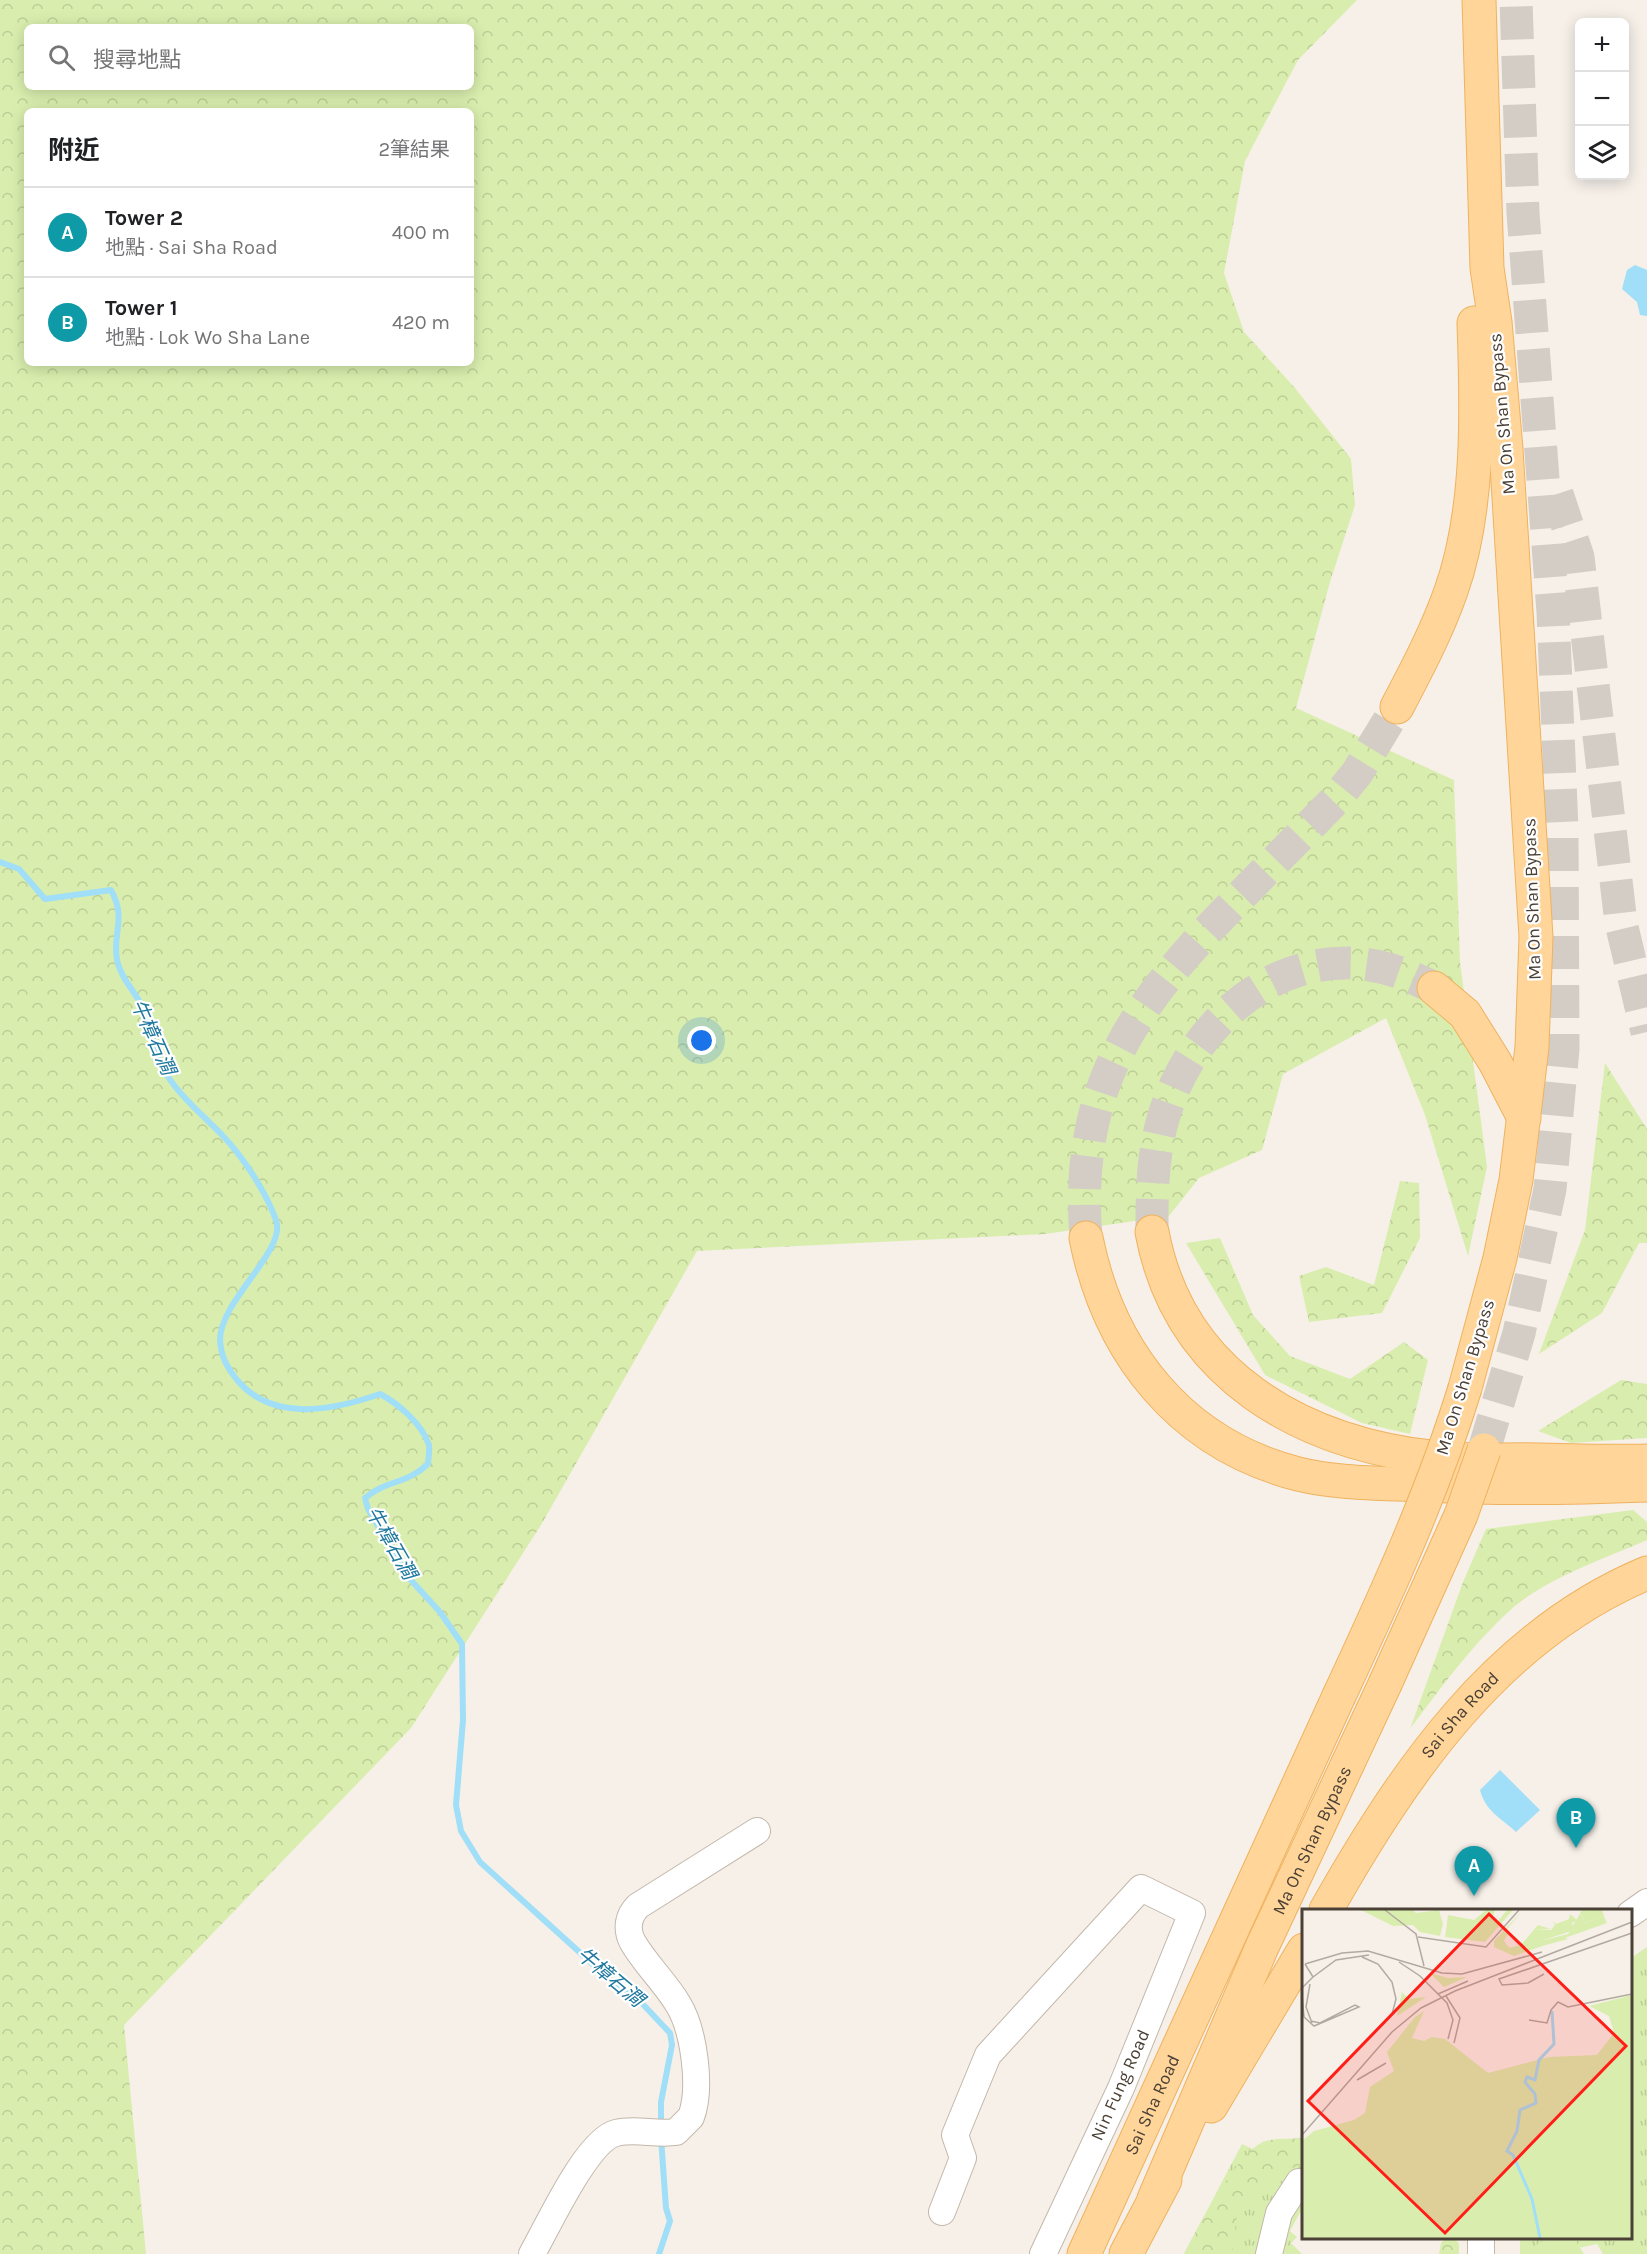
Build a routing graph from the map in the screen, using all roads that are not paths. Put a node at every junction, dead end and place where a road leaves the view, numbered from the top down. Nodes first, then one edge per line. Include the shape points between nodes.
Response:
1 (1479, 0) edge
2 (1486, 346) junction
3 (1397, 707) tunnel mouth
4 (1434, 988) tunnel mouth
5 (1524, 1118) junction
6 (1152, 1232) tunnel mouth
7 (1086, 1238) tunnel mouth
8 (1484, 1450) tunnel mouth
9 (1647, 1461) edge
10 (1647, 1485) edge
11 (1647, 1573) edge
12 (1279, 1826) joint
13 (757, 1831) dead end
14 (1647, 1902) edge
15 (1327, 1909) edge
16 (1632, 1913) edge
17 (1302, 1953) edge
18 (1299, 2182) dead end
19 (1154, 2199) junction
20 (942, 2212) dead end
21 (1481, 2239) edge
22 (532, 2254) edge
23 (1043, 2254) edge
24 (1084, 2254) edge
25 (1125, 2254) edge
26 (1269, 2254) edge
27 (1482, 2254) edge

1 - 2 main road via 1487,268 1474,322
2 - 3 main road via 1464,543 1452,589
2 - 5 main road, Ma On Shan Bypass via 1536,937 1532,1047
4 - 5 main road via 1465,1014
5 - 12 main road, Ma On Shan Bypass, bridge via 1516,1180 1484,1319 1449,1439 1397,1572
6 - 9 main road via 1171,1296 1203,1346 1243,1388 1296,1419 1368,1446 1441,1459
7 - 10 main road via 1109,1316 1140,1368 1190,1420 1219,1441 1250,1456 1298,1474 1358,1482 1507,1489
8 - 19 main road, Ma On Shan Bypass, bridge via 1461,1515 1262,1947
11 - 15 main road, Sai Sha Road via 1562,1620 1467,1704 1395,1795
12 - 24 main road, Sai Sha Road
13 - 22 street via 638,1906 629,1921 632,1941 679,2005 688,2028 695,2076 692,2117 676,2132 628,2131 613,2134 598,2144 582,2164
14 - 16 street
17 - 19 main road
18 - 26 street via 1279,2213
19 - 25 main road
20 - 23 street, Nin Fung Road via 963,2158 955,2135 988,2055 1141,1888 1192,1913 1121,2088
21 - 27 street

